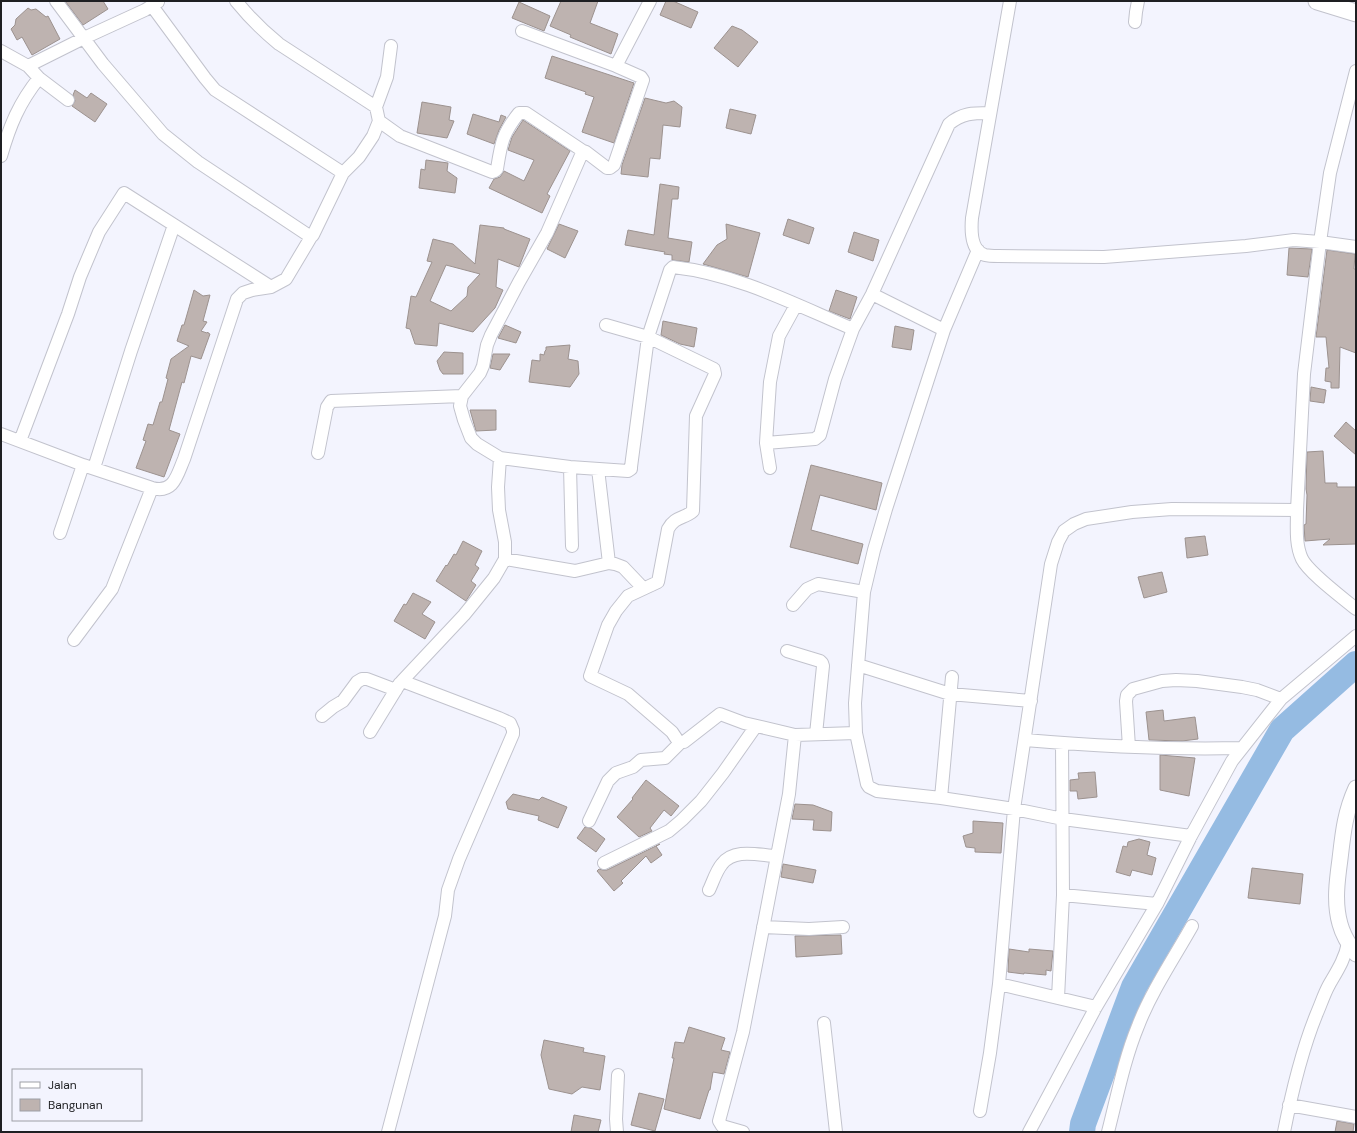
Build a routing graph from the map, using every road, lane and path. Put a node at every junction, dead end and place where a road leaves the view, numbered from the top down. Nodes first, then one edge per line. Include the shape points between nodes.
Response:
1 (56, 1) edge
2 (236, 1) edge
3 (650, 1) edge
4 (1010, 1) edge
5 (1138, 1) edge
6 (1317, 1) edge
7 (149, 4) edge
8 (1356, 13) edge
9 (1135, 22) dead end
10 (522, 31) dead end
11 (84, 38) junction
12 (391, 46) dead end
13 (1, 51) edge
14 (28, 66) junction
15 (616, 66) junction
16 (1356, 70) edge
17 (39, 78) junction
18 (68, 100) dead end
19 (376, 107) junction
20 (989, 113) junction
21 (379, 121) junction
22 (583, 151) junction
23 (1, 156) edge
24 (343, 173) junction
25 (174, 225) junction
26 (311, 237) junction
27 (1320, 242) junction
28 (1356, 247) edge
29 (978, 250) junction
30 (271, 287) junction
31 (872, 294) junction
32 (796, 304) junction
33 (606, 325) dead end
34 (853, 328) junction
35 (944, 330) junction
36 (648, 337) junction
37 (462, 396) junction
38 (1, 434) edge
39 (20, 441) junction
40 (766, 443) junction
41 (318, 453) dead end
42 (500, 458) junction
43 (88, 466) junction
44 (570, 467) junction
45 (770, 468) dead end
46 (598, 469) junction
47 (152, 488) junction
48 (1297, 510) junction
49 (60, 533) dead end
50 (572, 546) dead end
51 (504, 559) junction
52 (609, 563) junction
53 (643, 588) junction
54 (864, 592) junction
55 (793, 605) dead end
56 (1356, 609) edge
57 (1356, 636) edge
58 (74, 640) dead end
59 (787, 651) dead end
60 (858, 664) junction
61 (952, 677) dead end
62 (399, 685) junction
63 (950, 694) junction
64 (1281, 700) junction
65 (1031, 701) junction
66 (322, 716) dead end
67 (751, 725) junction
68 (370, 732) dead end
69 (856, 732) junction
70 (816, 734) junction
71 (795, 735) junction
72 (1025, 740) junction
73 (681, 742) junction
74 (1062, 743) junction
75 (1129, 747) junction
76 (1242, 748) junction
77 (1356, 788) edge
78 (942, 798) junction
79 (1014, 809) junction
80 (1063, 819) junction
81 (589, 821) dead end
82 (1191, 836) junction
83 (776, 856) junction
84 (604, 863) dead end
85 (709, 890) dead end
86 (1064, 895) junction
87 (1157, 904) junction
88 (1192, 926) dead end
89 (763, 927) junction
90 (843, 927) dead end
91 (1352, 948) edge
92 (999, 984) junction
93 (1058, 998) junction
94 (1096, 1006) junction
95 (824, 1023) dead end
96 (618, 1075) dead end
97 (1289, 1105) junction
98 (980, 1111) dead end
99 (1356, 1117) edge
100 (388, 1132) edge
101 (617, 1132) edge
102 (743, 1132) edge
103 (836, 1132) edge
104 (1029, 1132) edge
105 (1108, 1132) edge
106 (1284, 1132) edge

1 - 11 street
2 - 19 street via 247,15 279,44
3 - 15 street
4 - 20 street
5 - 9 street
6 - 8 main road
7 - 11 street
7 - 24 street via 215,90
10 - 15 street
11 - 14 street
11 - 26 street via 114,78 163,134 198,162
12 - 19 street via 386,77
13 - 14 street
14 - 17 street
15 - 22 street via 643,80 614,165 607,168
16 - 27 street via 1330,173
17 - 18 street
17 - 23 street via 27,93 10,126
19 - 21 street
20 - 29 street via 971,230
20 - 31 street via 961,115 949,124
21 - 22 street via 400,136 495,172 508,126 522,112
21 - 24 street via 373,136 359,157
22 - 37 street via 547,232 487,345 480,373
24 - 26 street
25 - 30 street
25 - 39 street via 124,193 99,232 80,277
25 - 43 street
26 - 30 street via 286,279
27 - 28 street
27 - 29 street via 1283,241 1104,257 998,256 984,254
27 - 48 street via 1304,374
29 - 35 street
30 - 47 street via 243,293 237,299 174,482 159,490
31 - 34 street
31 - 35 street
32 - 34 street
32 - 36 street via 734,280 673,267
32 - 40 street via 779,336 770,382
33 - 36 street
34 - 40 street via 818,438
35 - 54 street via 886,509
36 - 46 street via 631,469
36 - 53 street via 714,369 715,374 696,416 693,511 671,523 658,582
37 - 41 street via 331,401 327,407
37 - 42 street via 460,406 471,438
38 - 39 street
39 - 43 street
40 - 45 street
42 - 44 street
42 - 51 street via 498,487 505,542
43 - 47 street
43 - 49 street
44 - 46 street
44 - 50 street
46 - 52 street
47 - 58 street via 112,589
48 - 56 street via 1297,534 1302,559
48 - 65 street via 1156,510 1086,520 1064,531 1051,564
51 - 52 street via 576,571
51 - 62 street via 494,578 464,615
52 - 53 street via 623,567
53 - 73 street via 628,596 616,610 590,674 592,678 628,694
54 - 55 street via 818,584 807,589
54 - 60 street
57 - 64 street
59 - 70 street via 822,663
60 - 63 street
60 - 69 street
61 - 63 street
62 - 66 street via 362,679 343,701
62 - 68 street
62 - 100 street via 499,718 510,724 513,734 448,890 445,916
63 - 65 street
63 - 78 street
64 - 75 street via 1258,690 1197,681 1162,681 1133,689 1127,695 1126,701
64 - 76 street
65 - 72 street
67 - 71 street
67 - 73 street via 720,714
67 - 84 street via 714,784 682,820 669,830
69 - 70 street
69 - 78 street via 869,787
70 - 71 street
71 - 83 street via 788,794
72 - 74 street
72 - 79 street
73 - 81 street via 665,758 641,760 633,767 616,773 608,781
74 - 75 street
74 - 80 street
75 - 76 street
76 - 82 street via 1232,761
77 - 91 street via 1344,823 1336,885 1340,924
78 - 79 street
79 - 80 street
79 - 92 street
80 - 82 street
80 - 86 street
82 - 87 street
83 - 85 street via 734,854 721,864
83 - 89 street
86 - 87 street
86 - 93 street
87 - 94 street
88 - 105 street via 1138,1025
89 - 90 street
89 - 102 street via 743,1032 719,1121 722,1126
91 - 97 street via 1345,955 1325,994 1306,1040
92 - 93 street
92 - 98 street
93 - 94 street
94 - 104 street
95 - 103 street
96 - 101 street
97 - 99 street
97 - 106 street

